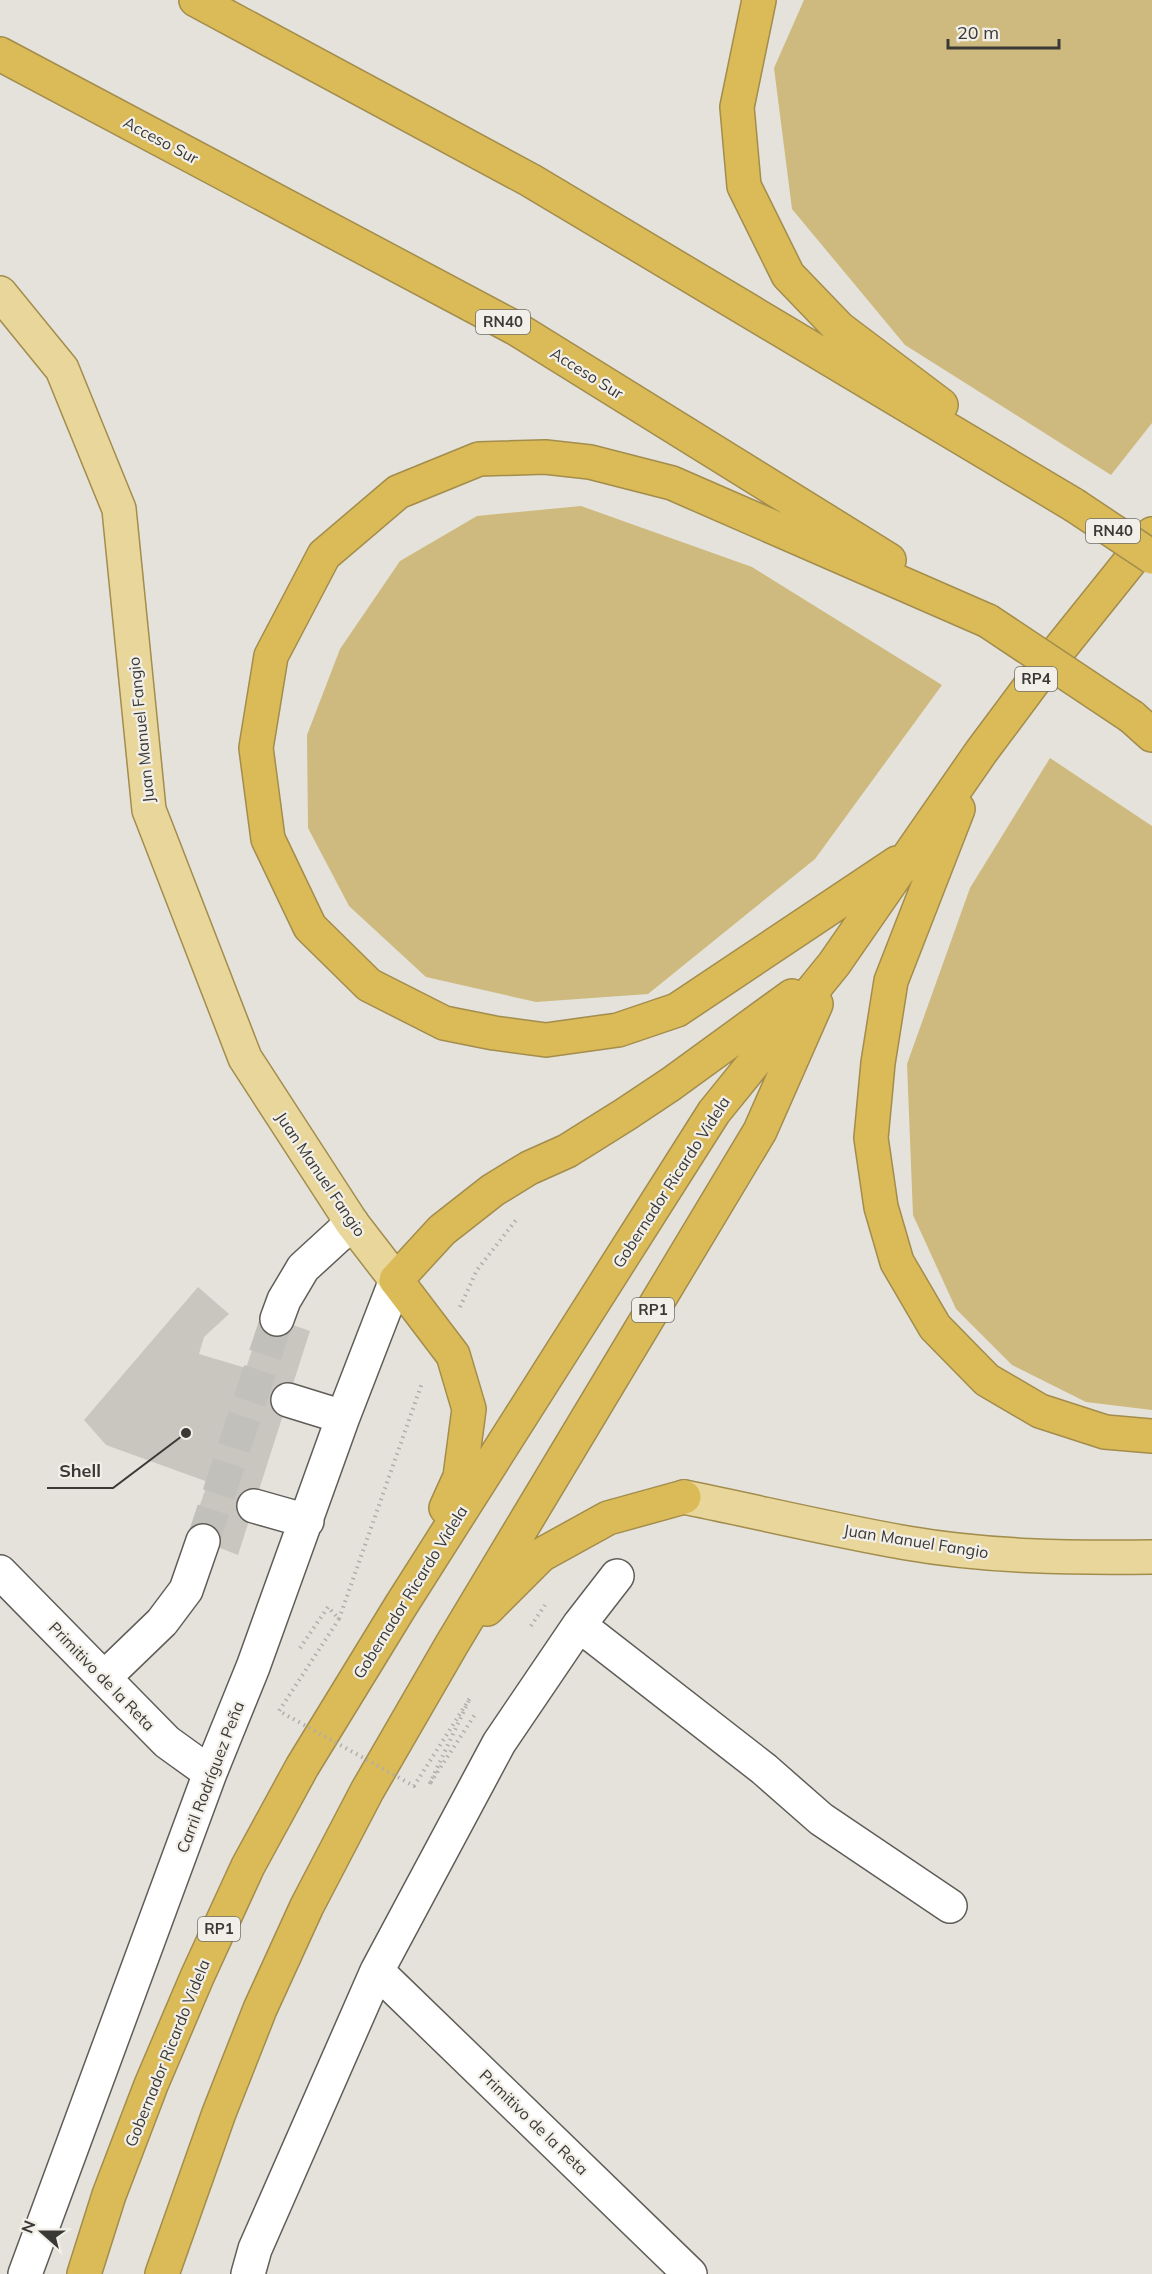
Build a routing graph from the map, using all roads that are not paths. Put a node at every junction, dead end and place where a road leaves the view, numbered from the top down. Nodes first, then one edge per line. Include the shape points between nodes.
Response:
1 (196, 0) edge
2 (759, 0) edge
3 (0, 54) edge
4 (0, 292) edge
5 (1074, 505) junction
6 (1152, 534) edge
7 (1152, 557) edge
8 (988, 621) junction
9 (1145, 728) edge
10 (981, 752) junction
11 (911, 854) junction
12 (834, 964) junction
13 (352, 1223) junction
14 (396, 1280) junction
15 (277, 1319) tunnel mouth
16 (288, 1400) dead end
17 (343, 1417) junction
18 (1152, 1436) edge
19 (684, 1497) joint
20 (254, 1506) dead end
21 (307, 1521) junction
22 (202, 1541) tunnel mouth
23 (1152, 1557) edge
24 (0, 1572) edge
25 (617, 1576) dead end
26 (399, 1607) junction
27 (579, 1625) junction
28 (452, 1644) junction
29 (104, 1678) junction
30 (210, 1773) junction
31 (950, 1906) dead end
32 (377, 1971) junction
33 (25, 2274) edge
34 (84, 2274) edge
35 (162, 2274) edge
36 (248, 2274) edge
37 (690, 2274) edge

1 - 5 highway, RN40 via 530,180
2 - 5 highway via 737,107 744,186 788,275 839,328
3 - 8 highway, Acceso Sur / RN40 via 515,328
4 - 13 main road, Juan Manuel Fangio via 62,369 119,509 149,810 244,1059
5 - 7 highway, RN40, bridge
6 - 10 highway, Gobernador Ricardo Videla / RP4
8 - 9 highway, Acceso Sur / RN40, bridge
8 - 11 highway via 672,483 590,462 545,457 479,459 398,492 324,555 271,656 256,748 268,839 310,927 369,985 444,1023 546,1040 618,1030 676,1010
10 - 11 highway, Gobernador Ricardo Videla / RP4
10 - 18 highway via 891,981 871,1138 881,1207 897,1262 935,1328 987,1380 1040,1412 1105,1432
11 - 12 highway, Gobernador Ricardo Videla / RP4
12 - 14 highway via 644,1102 567,1151 493,1190 442,1230
12 - 26 highway, Gobernador Ricardo Videla / RP1 via 714,1112
12 - 28 highway, Gobernador Ricardo Videla / RP1 via 760,1131
13 - 14 main road, Juan Manuel Fangio
13 - 15 street via 303,1268
14 - 17 street, Carril Rodríguez Peña
14 - 26 highway via 453,1355 469,1409 460,1477
16 - 17 street
17 - 21 street, Carril Rodríguez Peña
19 - 23 main road, Juan Manuel Fangio via 908,1543 1075,1558
19 - 28 highway via 608,1518 541,1555
20 - 21 street
21 - 30 street, Carril Rodríguez Peña
22 - 29 street via 186,1590 162,1622
24 - 29 street, Primitivo de la Reta
25 - 27 street
26 - 34 highway, Gobernador Ricardo Videla / RP1 via 302,1767 248,1866 152,2085 109,2195
27 - 31 street via 764,1769 821,1819
27 - 32 street via 499,1743
28 - 35 highway, Gobernador Ricardo Videla / RP1 via 307,1906 219,2113
29 - 30 street, Primitivo de la Reta via 167,1742
30 - 33 street, Carril Rodríguez Peña
32 - 36 street via 255,2249
32 - 37 street, Primitivo de la Reta

